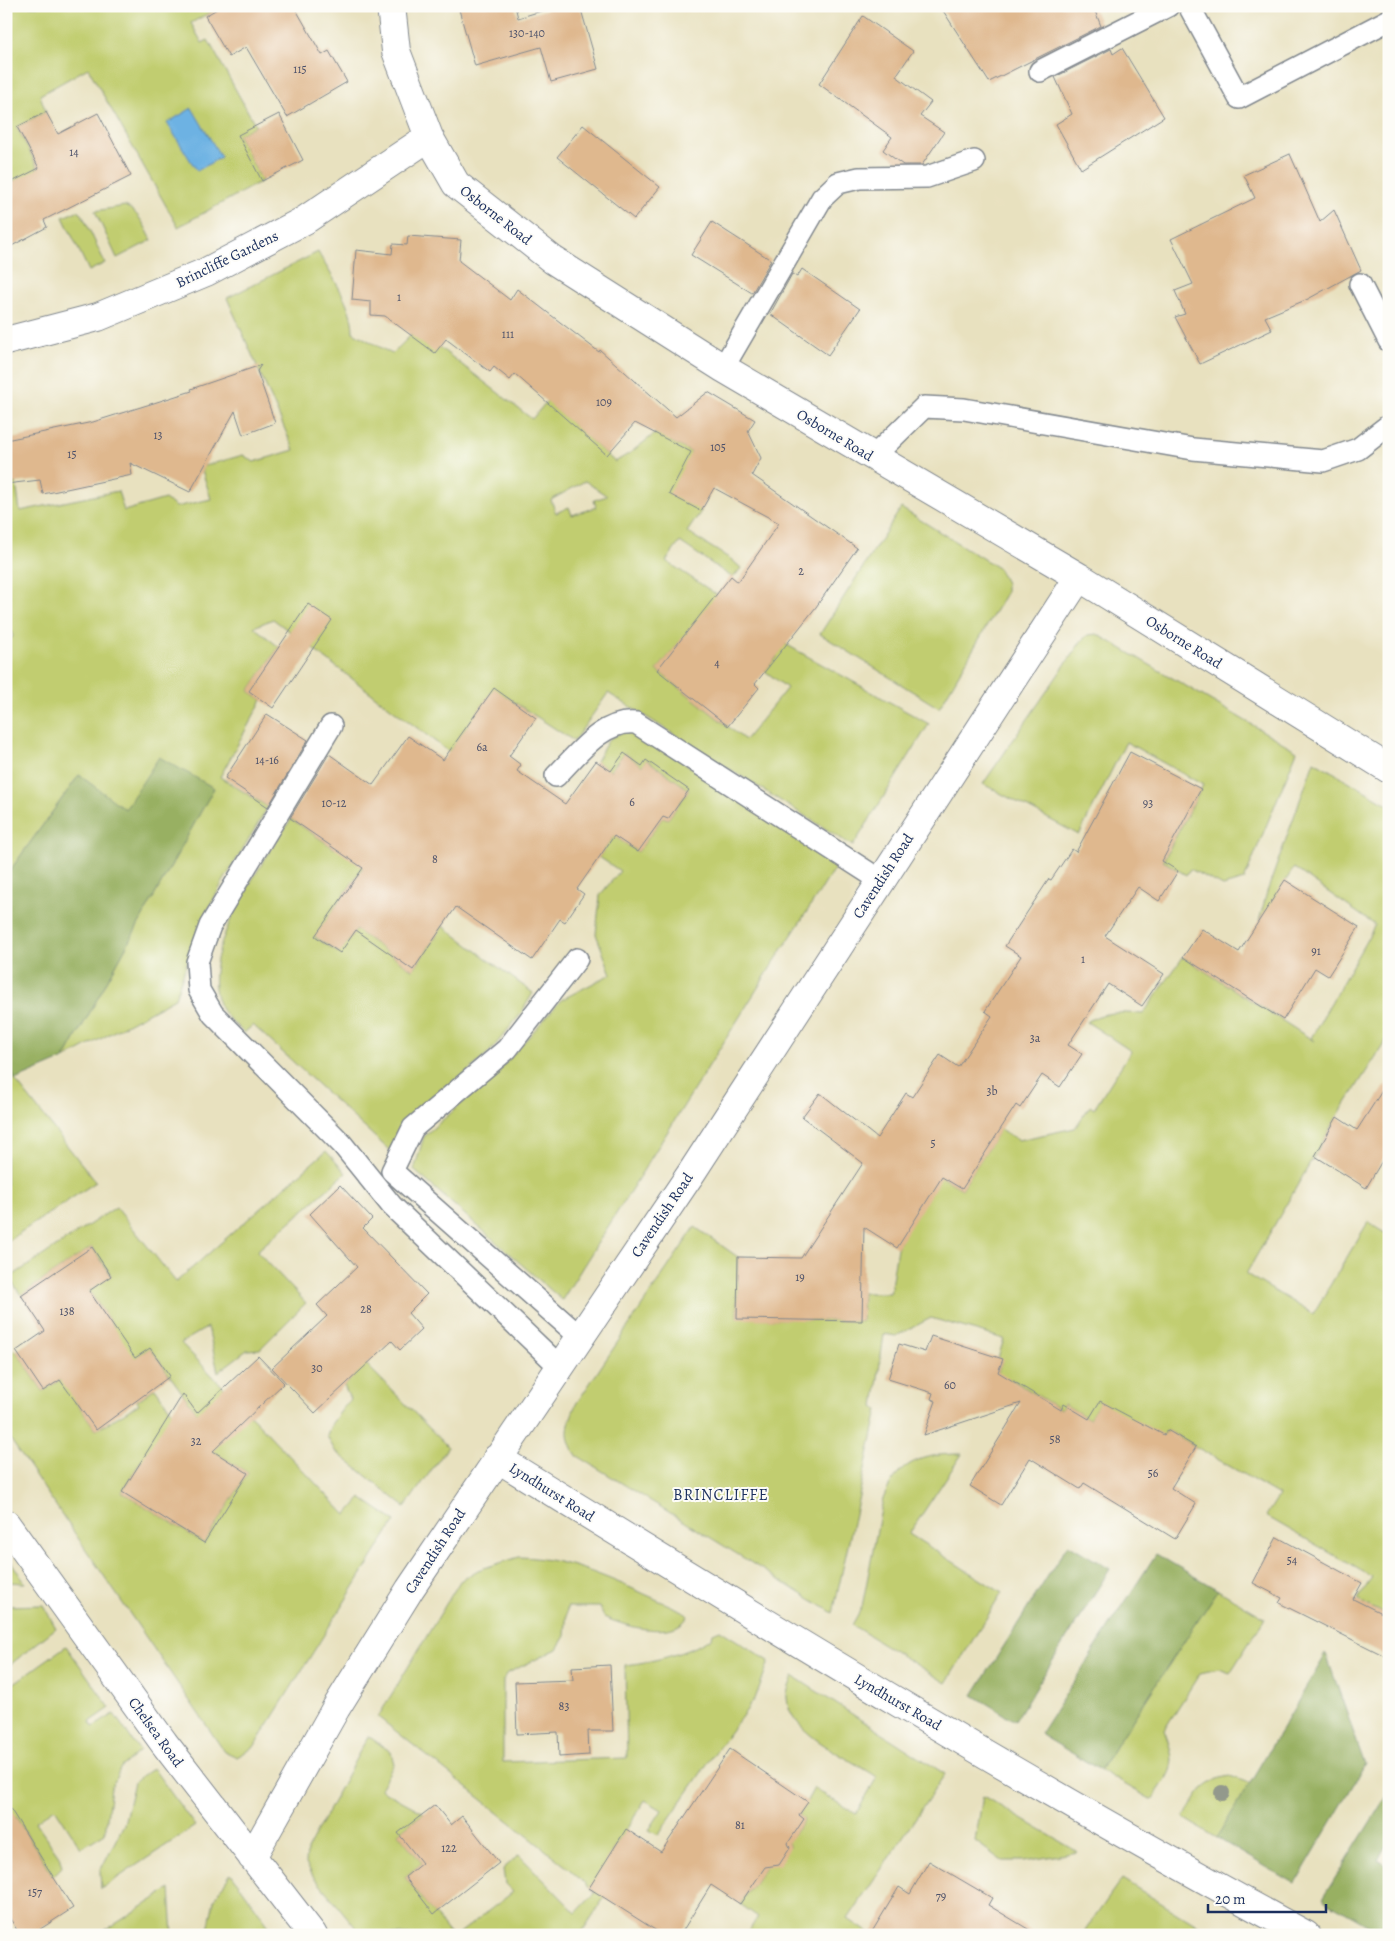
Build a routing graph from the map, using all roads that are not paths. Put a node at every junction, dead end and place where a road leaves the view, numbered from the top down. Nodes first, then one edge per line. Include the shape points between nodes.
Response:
1 (391, 6) edge
2 (1168, 6) edge
3 (1189, 6) edge
4 (1389, 20) edge
5 (1040, 71) dead end
6 (429, 137) junction
7 (974, 161) dead end
8 (1360, 284) dead end
9 (6, 340) edge
10 (1389, 341) edge
11 (723, 368) junction
12 (1389, 425) edge
13 (873, 457) junction
14 (1079, 576) junction
15 (331, 726) dead end
16 (1389, 770) edge
17 (556, 776) dead end
18 (880, 880) junction
19 (577, 959) dead end
20 (579, 1336) junction
21 (559, 1366) junction
22 (497, 1458) junction
23 (6, 1524) edge
24 (252, 1858) junction
25 (313, 1935) edge
26 (1306, 1935) edge

1 - 6 street, Osborne Road via 396,51
2 - 5 lane
3 - 4 lane via 1239,98
6 - 9 street, Brincliffe Gardens via 305,220 206,272 98,318
6 - 11 street, Osborne Road via 456,184 553,260
7 - 11 lane via 927,177 859,178 838,183 822,198
8 - 10 lane
11 - 13 street, Osborne Road
12 - 13 lane via 1358,449 1323,461 1193,449 964,409 924,407
13 - 14 street, Osborne Road
14 - 16 street, Osborne Road
14 - 18 street, Cavendish Road
15 - 21 lane via 210,926 197,962 199,990 213,1014 342,1144 392,1206
17 - 18 lane via 607,728 624,722 636,723
18 - 20 street, Cavendish Road via 692,1172
19 - 20 lane via 507,1049 413,1128 392,1171
20 - 21 street, Cavendish Road
21 - 22 street, Cavendish Road
22 - 24 street, Cavendish Road via 344,1696
22 - 26 street, Lyndhurst Road via 822,1658
23 - 24 street, Chelsea Road via 164,1743
24 - 25 street, Chelsea Road

